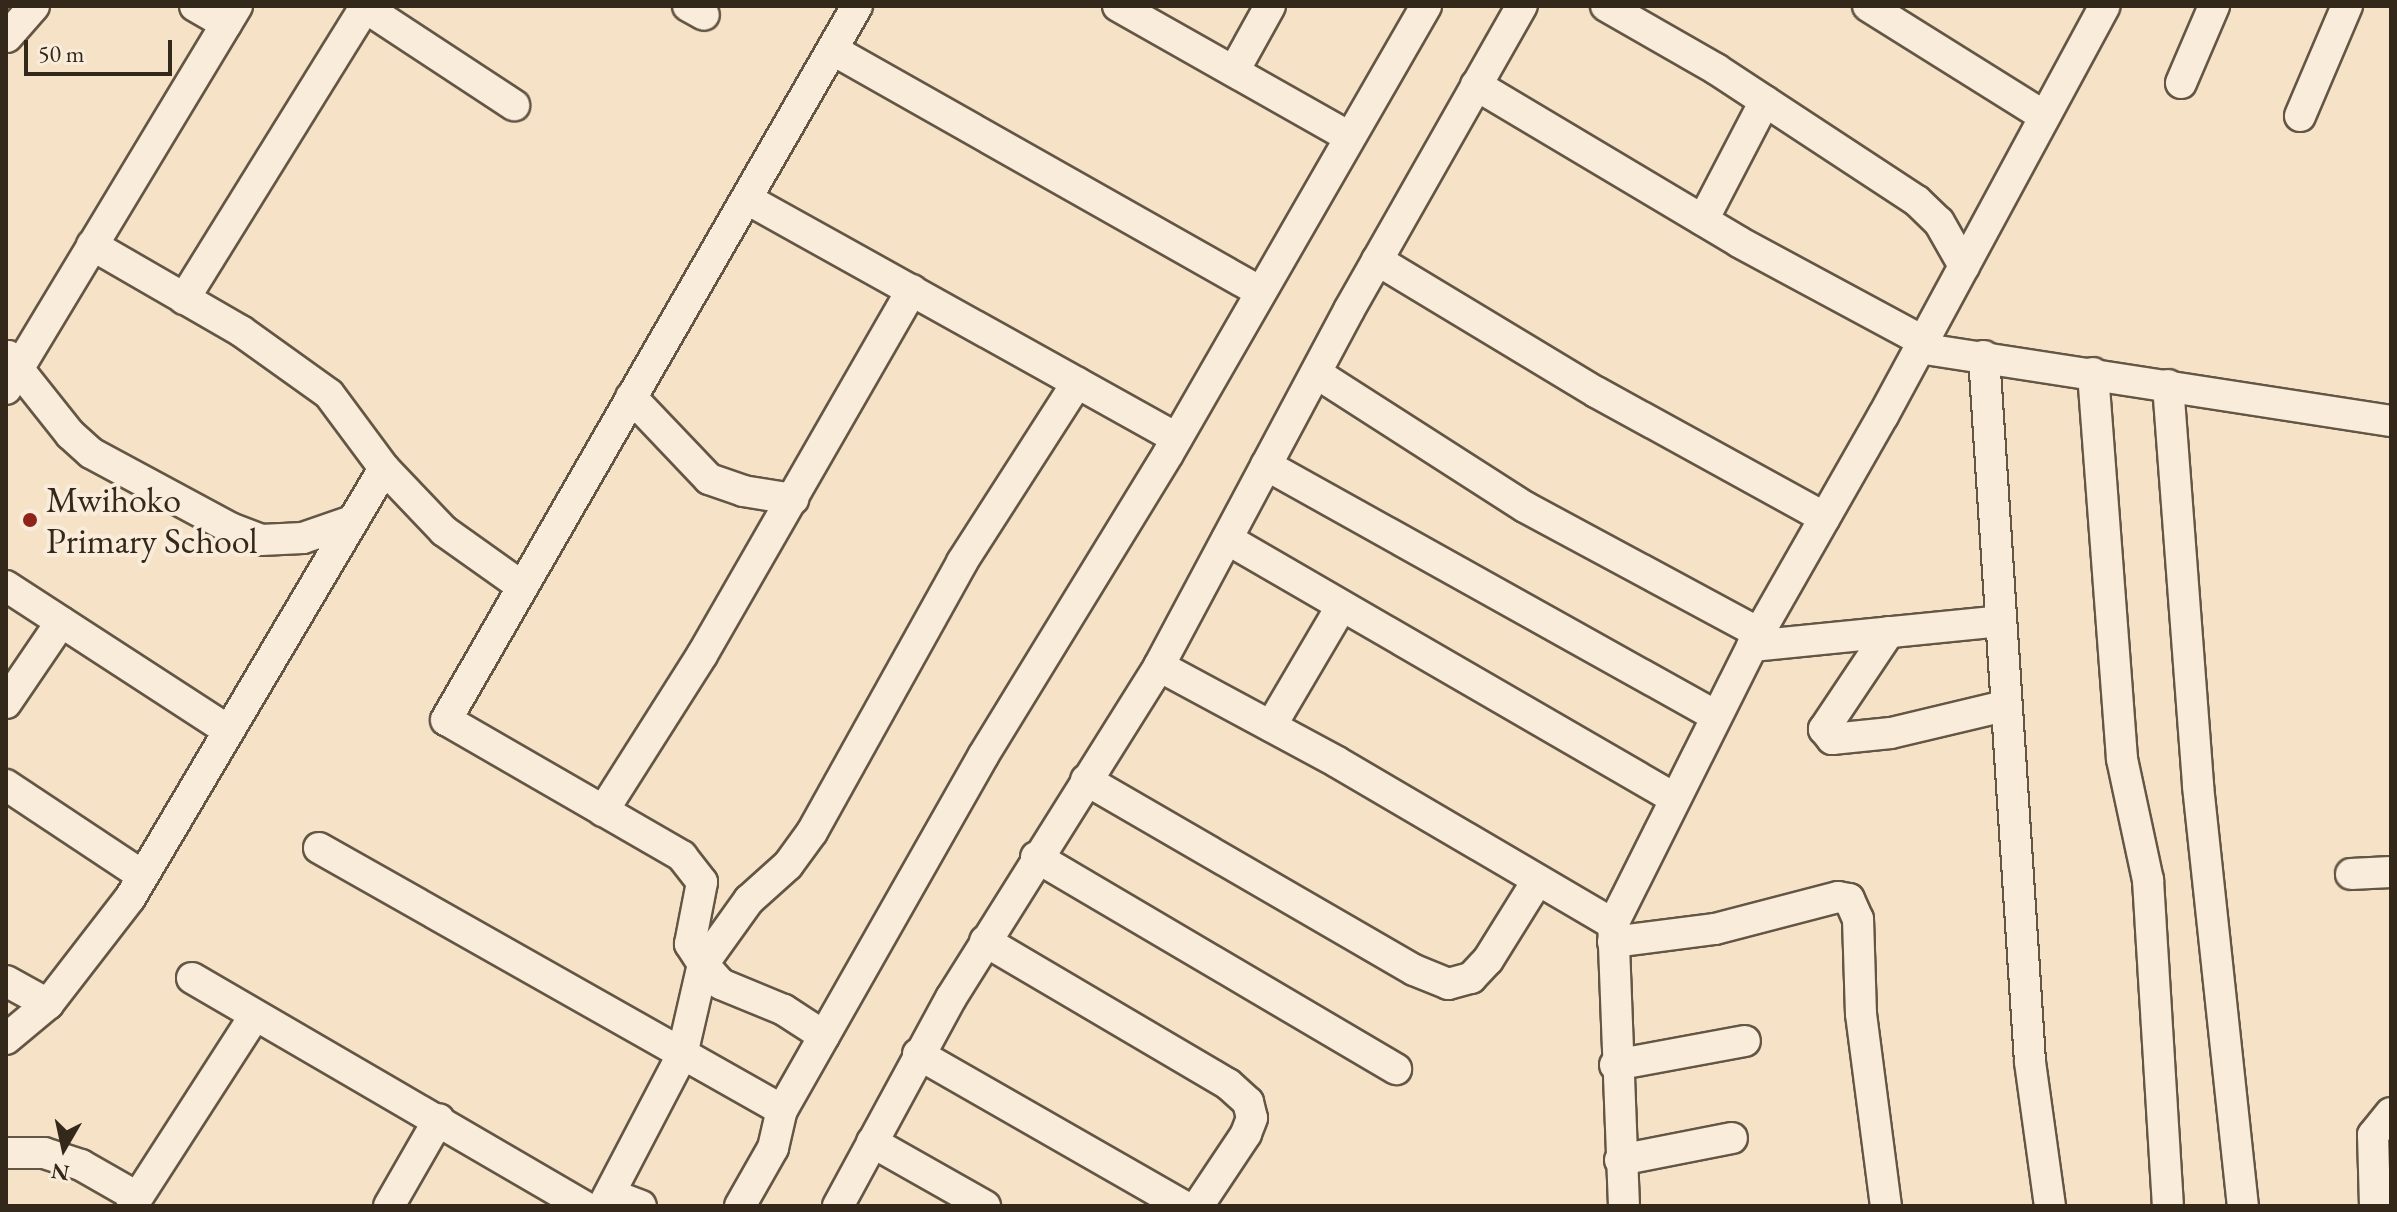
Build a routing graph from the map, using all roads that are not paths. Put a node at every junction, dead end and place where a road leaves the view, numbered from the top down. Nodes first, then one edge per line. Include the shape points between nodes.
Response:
1 (34, 6) edge
2 (195, 6) edge
3 (364, 6) edge
4 (857, 6) edge
5 (1118, 6) edge
6 (1270, 6) edge
7 (1426, 6) edge
8 (1522, 6) edge
9 (1606, 6) edge
10 (1868, 6) edge
11 (2214, 6) edge
12 (2347, 6) edge
13 (2094, 10) edge
14 (232, 15) edge
15 (7, 37) edge
16 (833, 50) junction
17 (1234, 71) junction
18 (2181, 83) dead end
19 (1476, 85) junction
20 (1765, 101) junction
21 (514, 105) dead end
22 (2044, 116) junction
23 (2300, 116) dead end
24 (1350, 137) junction
25 (747, 199) junction
26 (1703, 220) junction
27 (92, 245) junction
28 (1377, 260) junction
29 (1964, 266) junction
30 (912, 290) junction
31 (1259, 291) junction
32 (184, 299) junction
33 (1921, 345) junction
34 (1984, 356) junction
35 (11, 370) edge
36 (1316, 373) junction
37 (2093, 373) junction
38 (1077, 383) junction
39 (2168, 385) junction
40 (631, 397) junction
41 (2391, 421) edge
42 (1177, 438) junction
43 (1266, 465) junction
44 (384, 468) junction
45 (793, 499) junction
46 (1825, 518) junction
47 (349, 522) junction
48 (1227, 539) junction
49 (520, 585) junction
50 (6, 586) edge
51 (1341, 607) junction
52 (2001, 621) junction
53 (61, 622) junction
54 (1889, 632) junction
55 (1755, 640) junction
56 (1159, 666) junction
57 (6, 703) edge
58 (2004, 706) junction
59 (1716, 716) junction
60 (1271, 726) junction
61 (228, 730) junction
62 (1086, 780) junction
63 (6, 785) edge
64 (1674, 798) junction
65 (603, 811) junction
66 (319, 848) dead end
67 (1036, 857) junction
68 (2391, 872) edge
69 (2351, 874) dead end
70 (143, 876) junction
71 (1536, 883) junction
72 (1613, 933) junction
73 (985, 941) junction
74 (703, 964) junction
75 (192, 978) dead end
76 (6, 981) edge
77 (48, 1004) junction
78 (253, 1018) junction
79 (824, 1036) junction
80 (6, 1039) edge
81 (1745, 1041) dead end
82 (918, 1054) junction
83 (682, 1055) junction
84 (1615, 1065) junction
85 (1396, 1069) dead end
86 (782, 1110) junction
87 (2391, 1113) edge
88 (439, 1119) junction
89 (1732, 1138) dead end
90 (872, 1142) junction
91 (6, 1153) edge
92 (1620, 1160) junction
93 (1133, 1194) edge
94 (134, 1202) edge
95 (599, 1202) edge
96 (389, 1206) edge
97 (641, 1206) edge
98 (740, 1206) edge
99 (838, 1206) edge
100 (985, 1206) edge
101 (1183, 1206) edge
102 (1198, 1206) edge
103 (1624, 1206) edge
104 (1886, 1206) edge
105 (2050, 1206) edge
106 (2168, 1206) edge
107 (2243, 1206) edge
108 (2375, 1206) edge

1 - 15 street
2 - 14 street
3 - 21 street
3 - 32 street
4 - 16 street
5 - 17 street
6 - 17 street
7 - 24 street
8 - 19 street
9 - 20 street
10 - 22 street
11 - 18 street
12 - 23 street
13 - 22 street
14 - 27 street
16 - 25 street
16 - 31 street
17 - 24 street
19 - 26 street
19 - 28 street
20 - 26 street
20 - 29 street via 1917,201 1939,222
22 - 29 street
24 - 31 street
25 - 30 street
25 - 40 street
26 - 33 street
27 - 32 street
27 - 35 street
28 - 36 street
28 - 46 street via 1596,392
29 - 33 street
30 - 38 street
30 - 45 street
31 - 42 street
32 - 44 street via 329,394
33 - 34 street
33 - 46 street
34 - 37 street
34 - 52 street
35 - 47 street via 91,453 230,528 261,540 303,538
36 - 43 street
36 - 55 street via 1525,507
37 - 39 street
37 - 106 street via 2122,759 2148,880
38 - 42 street
38 - 74 street via 962,562 812,832 788,865 749,900
39 - 41 street
39 - 107 street via 2198,786
40 - 45 street via 709,479
40 - 49 street
42 - 79 street via 983,756
43 - 48 street
43 - 59 street
44 - 47 street
44 - 49 street via 444,531
45 - 65 street
46 - 55 street
47 - 61 street
48 - 51 street
48 - 56 street
49 - 65 street via 446,720
50 - 53 street
51 - 60 street
51 - 64 street
52 - 54 street
52 - 58 street
53 - 57 street
53 - 61 street
54 - 55 street
54 - 58 street via 1824,729 1832,739 1891,733
55 - 59 street
56 - 60 street
56 - 62 street
58 - 105 street via 2030,1062
59 - 64 street
60 - 71 street
61 - 70 street
62 - 67 street
62 - 71 street via 1414,970 1448,984 1471,978 1488,960
63 - 70 street
64 - 72 street
65 - 74 street via 695,866 702,882 690,944
66 - 83 street
67 - 73 street
67 - 85 street
68 - 69 street
70 - 77 street via 82,965
71 - 72 street
72 - 84 street
72 - 104 street via 1715,929 1838,897 1849,899 1858,919 1861,1014
73 - 82 street
73 - 102 street via 1228,1084 1248,1102 1252,1118 1246,1134
74 - 79 street via 721,984 784,1010
74 - 83 street
75 - 78 street
76 - 77 street
77 - 80 street
78 - 88 street
78 - 94 street
79 - 86 street
81 - 84 street
82 - 90 street
82 - 93 street
83 - 86 street
83 - 95 street
84 - 92 street
86 - 98 street via 773,1148
87 - 108 street via 2373,1135
88 - 95 street
88 - 96 street
89 - 92 street
90 - 99 street
90 - 100 street
91 - 94 street via 26,1150 69,1161
92 - 103 street
93 - 101 street
95 - 97 street

